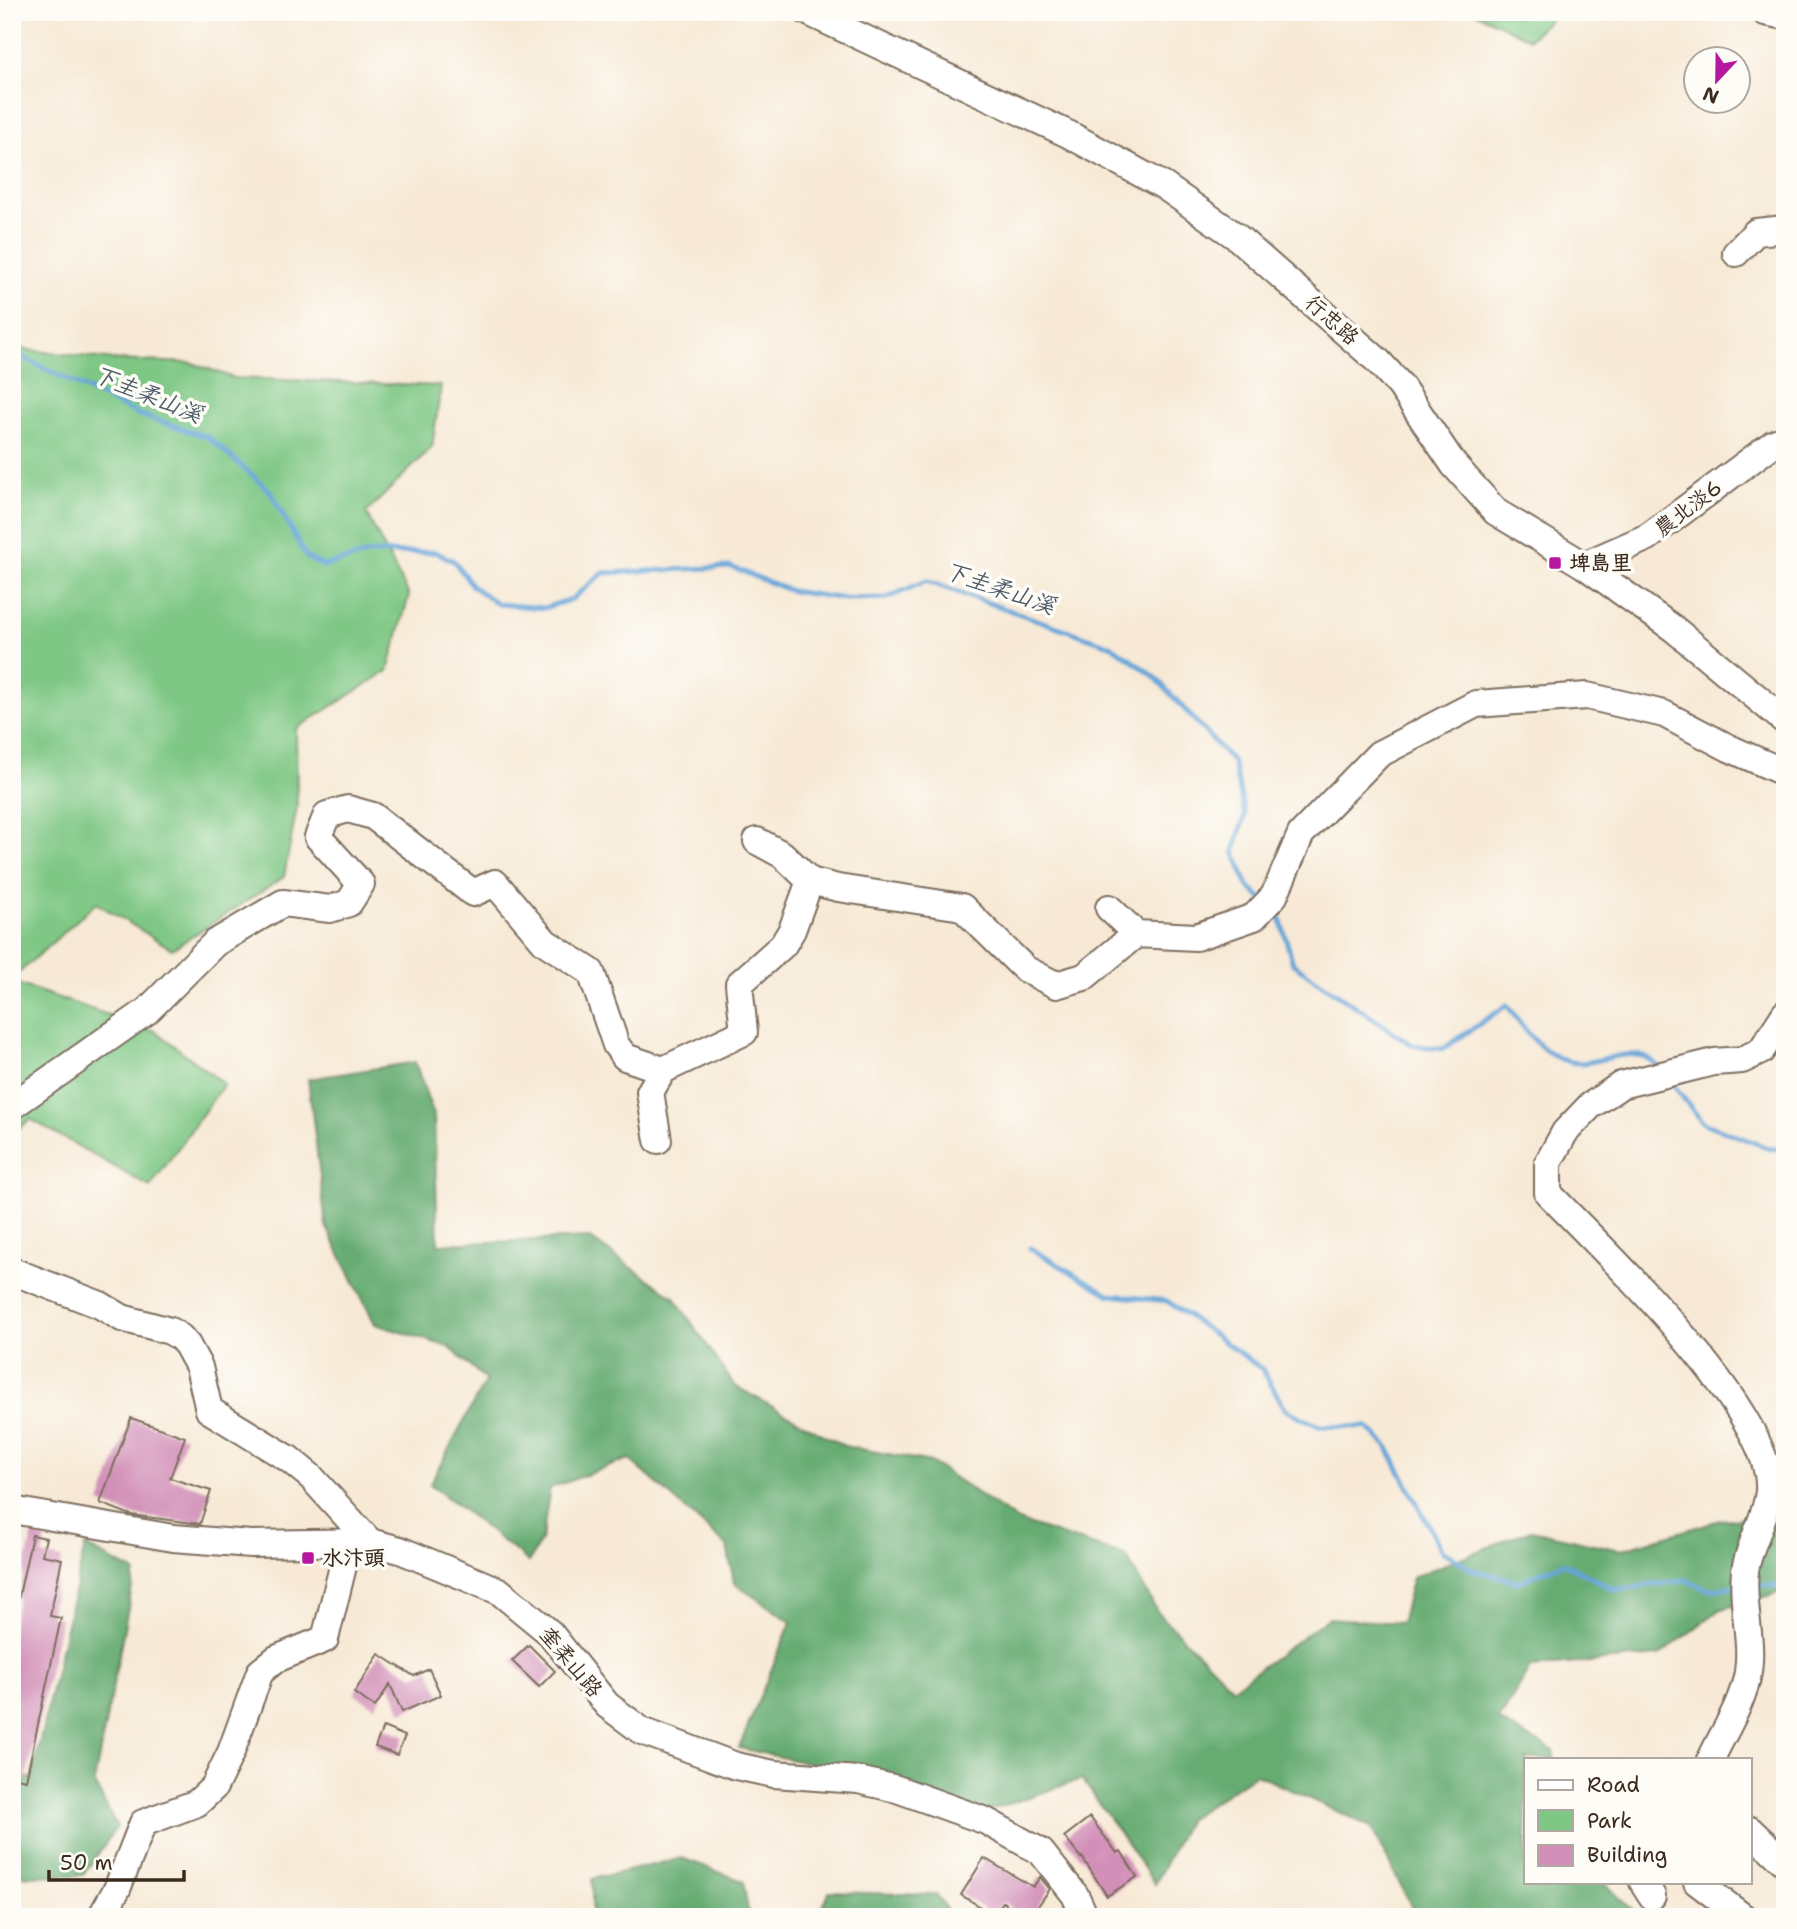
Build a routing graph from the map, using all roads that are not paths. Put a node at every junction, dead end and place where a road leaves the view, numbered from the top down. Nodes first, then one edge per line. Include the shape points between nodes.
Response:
1 (808, 12) edge
2 (1766, 12) edge
3 (1785, 16) edge
4 (1785, 229) edge
5 (1736, 253) dead end
6 (1785, 439) edge
7 (1584, 565) junction
8 (1785, 721) edge
9 (1785, 773) edge
10 (757, 841) dead end
11 (810, 881) junction
12 (1109, 908) dead end
13 (1136, 934) junction
14 (1785, 1014) edge
15 (663, 1070) junction
16 (12, 1106) edge
17 (658, 1140) dead end
18 (12, 1270) edge
19 (12, 1510) edge
20 (359, 1542) junction
21 (1711, 1758) edge
22 (1752, 1832) edge
23 (1785, 1863) edge
24 (1700, 1884) edge
25 (101, 1917) edge
26 (1085, 1917) edge
27 (1742, 1917) edge

1 - 7 street, 行忠路 via 1068,134 1164,186 1237,237 1378,360 1454,465 1496,512
2 - 3 street
4 - 5 street via 1756,232
6 - 7 street, 農北淡6 / 農北淡6 via 1648,537
7 - 8 street, 行忠路 via 1674,629
9 - 13 street via 1664,714 1587,696 1476,704 1379,754 1301,834 1274,895 1254,917 1196,937
10 - 11 street via 783,855
11 - 13 street via 962,907 1025,969 1056,985 1084,977
11 - 15 street via 783,945 739,984 744,1032
12 - 13 street
14 - 21 street via 1761,1051 1742,1060 1714,1062 1621,1086 1590,1106 1565,1132 1548,1163 1548,1193 1669,1318 1740,1411 1763,1455 1769,1490 1745,1584 1748,1672
15 - 16 street via 625,1057 616,1045 591,972 545,942 495,883 473,893 373,816 348,809 327,815 318,837 361,884 349,903 330,909 283,904 215,943 147,1011
15 - 17 street via 650,1092
18 - 20 street via 122,1318 180,1337 199,1367 209,1410 311,1477
19 - 20 street, 奎柔山路 via 173,1538 251,1544
20 - 25 street via 325,1639 276,1659 260,1672 214,1787 197,1803 144,1823
20 - 26 street, 奎柔山路 via 400,1550 499,1591 550,1633 607,1705 642,1731 736,1766 774,1774 858,1780 986,1821 1041,1852 1075,1895
22 - 23 street
24 - 27 street

